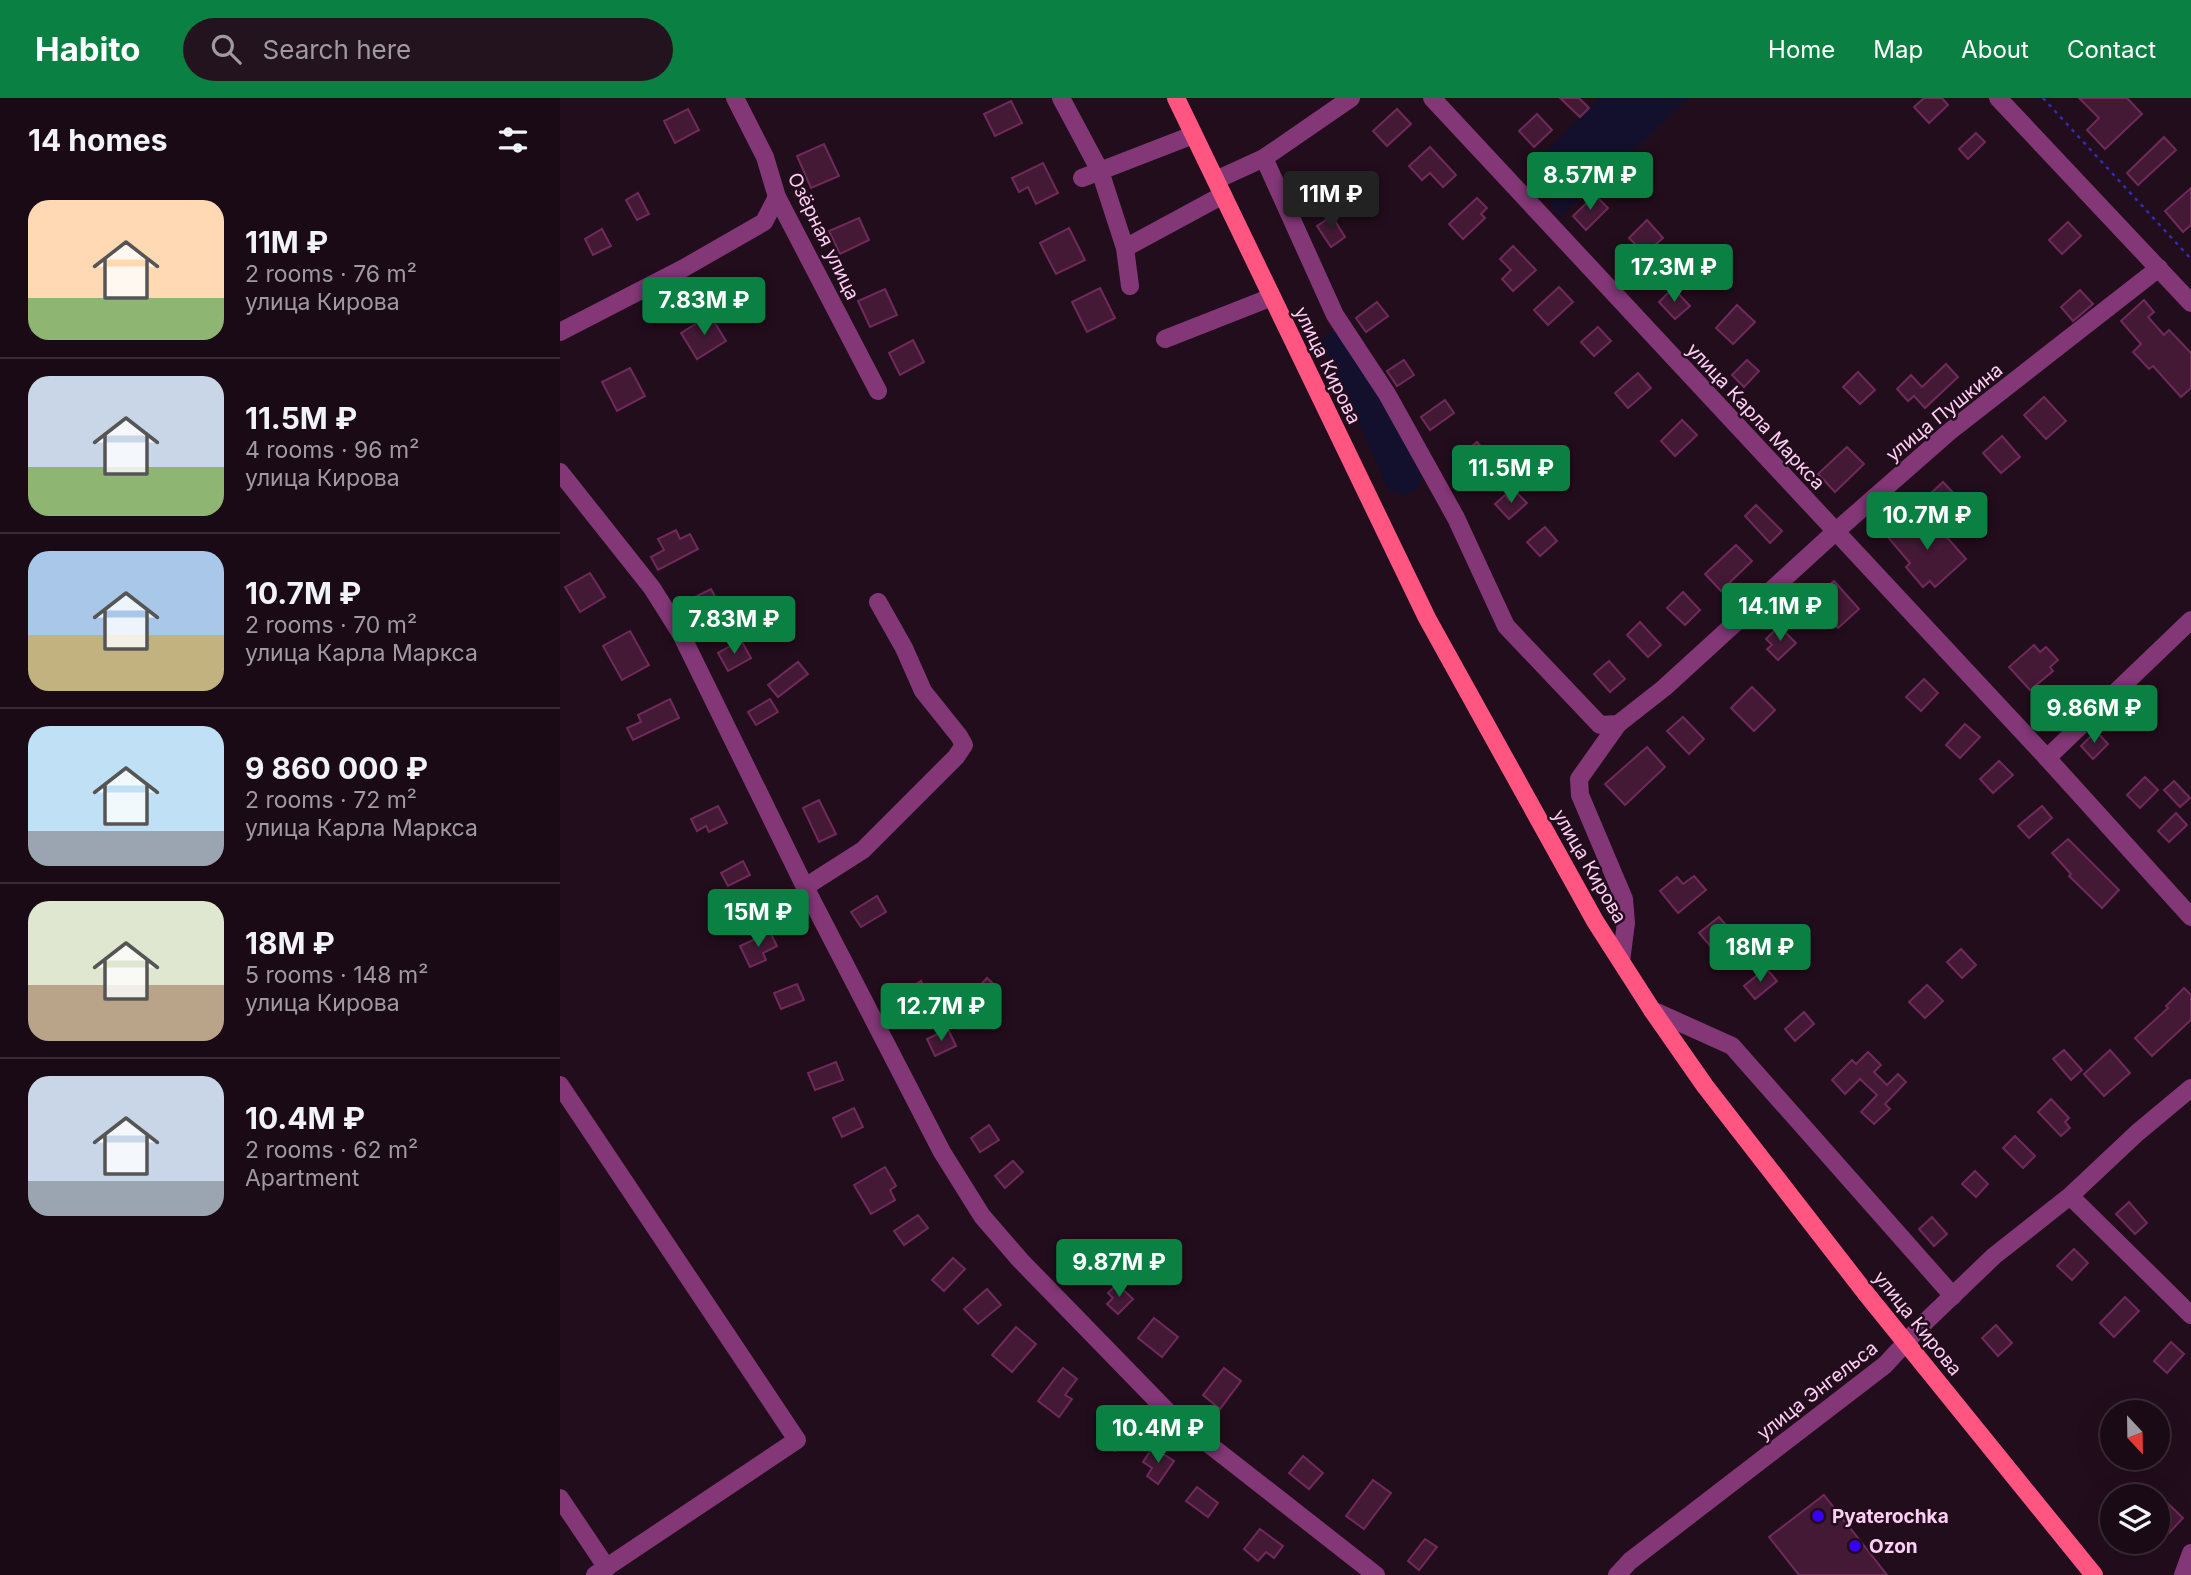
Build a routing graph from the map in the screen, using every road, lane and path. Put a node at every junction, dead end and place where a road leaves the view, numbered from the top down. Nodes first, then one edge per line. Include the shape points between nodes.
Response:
1 (735, 98) edge
2 (1060, 98) edge
3 (1175, 98) edge
4 (1351, 98) edge
5 (1432, 98) edge
6 (1998, 98) edge
7 (2043, 98) edge
8 (1193, 135) junction
9 (1264, 158) junction
10 (1100, 171) junction
11 (1082, 178) dead end
12 (1219, 188) junction
13 (777, 197) junction
14 (1125, 248) junction
15 (2191, 259) edge
16 (2159, 268) junction
17 (1130, 286) dead end
18 (1272, 297) junction
19 (2191, 303) edge
20 (560, 332) edge
21 (1165, 340) dead end
22 (878, 391) dead end
23 (560, 472) edge
24 (1835, 532) junction
25 (878, 602) dead end
26 (2191, 620) edge
27 (1609, 725) junction
28 (2046, 758) junction
29 (805, 887) junction
30 (2191, 916) edge
31 (1621, 961) junction
32 (1652, 1010) junction
33 (560, 1085) edge
34 (2191, 1088) edge
35 (2070, 1196) junction
36 (1953, 1296) junction
37 (2191, 1315) edge
38 (1906, 1342) junction
39 (560, 1498) edge
40 (2191, 1553) edge
41 (601, 1571) edge
42 (1376, 1575) edge
43 (1617, 1575) edge
44 (2094, 1575) edge
45 (2183, 1575) edge

1 - 13 street, Озёрная улица via 765,157
2 - 10 street
3 - 8 main road, улица Кирова
4 - 9 street
5 - 24 street, улица Карла Маркса
6 - 16 street
7 - 15 path
8 - 10 street
8 - 12 main road, улица Кирова
9 - 12 street
9 - 27 street via 1335,315 1387,394 1456,517 1506,625
10 - 11 street
10 - 14 street
12 - 14 street
12 - 18 main road, улица Кирова
13 - 20 street via 764,222
13 - 22 street, Озёрная улица
14 - 17 street
16 - 19 street
16 - 24 street, улица Пушкина via 1949,432
18 - 21 street
18 - 31 main road, улица Кирова via 1427,618
23 - 29 street via 652,588 681,635
24 - 27 street, улица Пушкина via 1664,688
24 - 28 street, улица Карла Маркса
25 - 29 street via 923,691 964,745 863,850
26 - 28 street
27 - 31 street, улица Пушкина via 1579,779 1580,795 1624,899
28 - 30 street, улица Карла Маркса
29 - 42 street via 942,1152 982,1216 1169,1413
31 - 32 main road, улица Кирова
32 - 36 street via 1732,1046
32 - 38 main road, улица Кирова via 1705,1086
33 - 41 street via 797,1440
34 - 35 street, улица Энгельса
35 - 36 street, улица Энгельса via 1994,1256
35 - 37 street
36 - 38 street, улица Энгельса
38 - 43 street, улица Энгельса via 1885,1365
38 - 44 main road, улица Кирова
39 - 41 street
40 - 45 street

